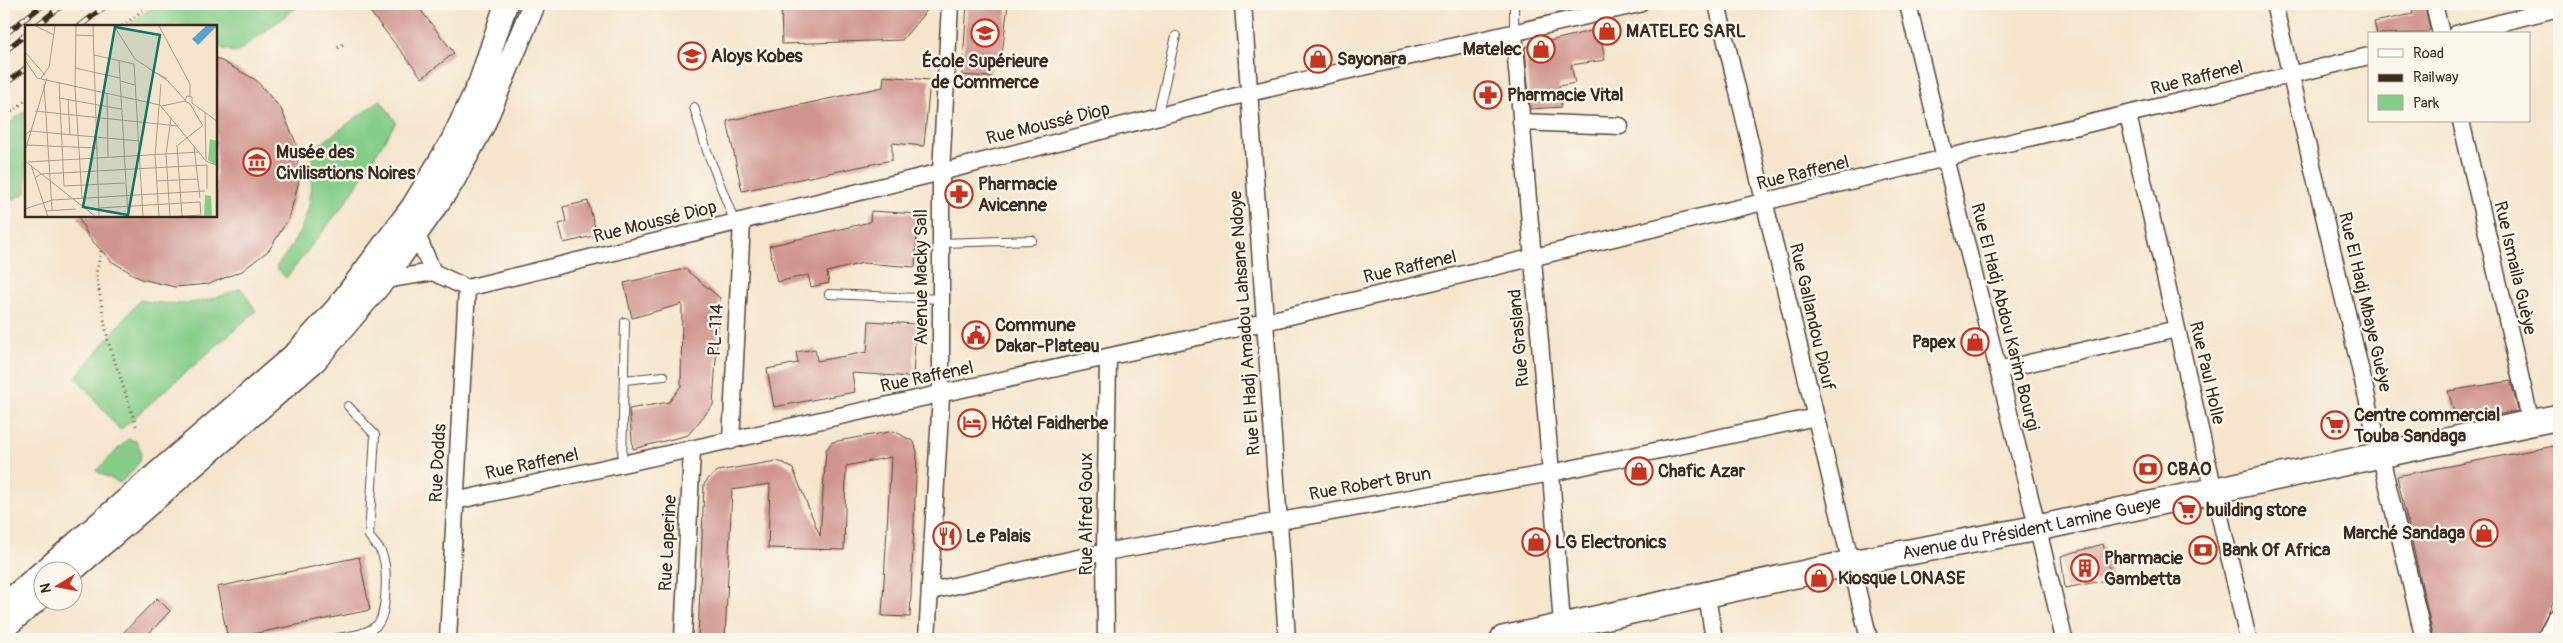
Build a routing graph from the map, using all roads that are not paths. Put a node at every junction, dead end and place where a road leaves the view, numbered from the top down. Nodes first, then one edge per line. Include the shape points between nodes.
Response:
1 (506, 4) edge
2 (534, 4) edge
3 (950, 4) edge
4 (1243, 4) edge
5 (1514, 4) edge
6 (1639, 4) edge
7 (1717, 4) edge
8 (1908, 4) edge
9 (2274, 4) edge
10 (2434, 4) edge
11 (2559, 8) edge
12 (2440, 32) edge
13 (2464, 32) edge
14 (1514, 33) junction
15 (1176, 36) dead end
16 (2368, 56) edge
17 (2291, 76) junction
18 (1249, 93) junction
19 (694, 107) dead end
20 (2128, 115) junction
21 (1157, 117) junction
22 (1521, 122) junction
23 (2461, 122) edge
24 (1620, 126) dead end
25 (1944, 160) junction
26 (941, 172) junction
27 (1765, 203) junction
28 (738, 222) junction
29 (417, 235) junction
30 (1032, 240) dead end
31 (941, 243) junction
32 (1532, 259) junction
33 (433, 272) junction
34 (384, 280) junction
35 (467, 288) junction
36 (829, 294) dead end
37 (941, 299) junction
38 (625, 322) dead end
39 (1265, 322) junction
40 (2177, 329) junction
41 (1108, 358) junction
42 (1999, 370) junction
43 (664, 376) dead end
44 (624, 380) junction
45 (941, 395) junction
46 (348, 406) dead end
47 (1816, 417) junction
48 (2559, 417) edge
49 (2531, 424) junction
50 (731, 441) junction
51 (692, 450) junction
52 (2380, 455) junction
53 (622, 465) junction
54 (1552, 473) junction
55 (2214, 490) junction
56 (456, 501) junction
57 (1279, 520) junction
58 (2038, 528) junction
59 (1105, 552) junction
60 (57, 560) edge
61 (82, 562) edge
62 (1851, 563) junction
63 (32, 581) edge
64 (931, 590) junction
65 (1707, 596) junction
66 (32, 604) edge
67 (4, 605) edge
68 (2559, 621) edge
69 (4, 628) edge
70 (1562, 633) edge
71 (333, 639) edge
72 (448, 639) edge
73 (683, 639) edge
74 (927, 639) edge
75 (1106, 639) edge
76 (1287, 639) edge
77 (1503, 639) edge
78 (1714, 639) edge
79 (1869, 639) edge
80 (2064, 639) edge
81 (2248, 639) edge
82 (2424, 639) edge
83 (2550, 639) edge

1 - 60 street via 480,82 452,140 414,206 336,310 297,352
2 - 29 street via 483,126 452,183
3 - 26 street, Avenue Macky Sall
4 - 18 street, Rue El Hadj Amadou Lahsane Ndoye
5 - 14 lane
6 - 14 street, Rue Moussé Diop
7 - 27 street, Rue Gallandou Diouf
8 - 25 street, Rue El Hadj Abdou Karim Bourgi
9 - 17 street, Rue El Hadj Mbaye Guèye
10 - 12 street
11 - 13 street
14 - 18 street, Rue Moussé Diop
14 - 22 street, Rue Grasland
15 - 21 lane
16 - 17 street, Rue Raffenel
17 - 20 street, Rue Raffenel
17 - 52 street, Rue El Hadj Mbaye Guèye
18 - 21 street, Rue Moussé Diop
18 - 39 street, Rue El Hadj Amadou Lahsane Ndoye
19 - 28 lane via 707,151
20 - 25 street, Rue Raffenel
20 - 40 street, Rue Paul Holle
21 - 26 street, Rue Moussé Diop
22 - 24 street
22 - 32 street, Rue Grasland
23 - 49 street, Rue Ismaila Guèye
25 - 27 street, Rue Raffenel
25 - 42 street, Rue El Hadj Abdou Karim Bourgi
26 - 28 street, Rue Moussé Diop
26 - 31 street, Avenue Macky Sall
27 - 32 street, Rue Raffenel
27 - 47 street, Rue Gallandou Diouf
28 - 35 street, Rue Moussé Diop
28 - 50 street, PL-114
29 - 33 street
29 - 34 street
30 - 31 lane
31 - 37 street, Avenue Macky Sall
32 - 39 street, Rue Raffenel
32 - 54 street, Rue Grasland
33 - 34 street
33 - 35 street
34 - 61 street via 315,360
35 - 56 street, Rue Dodds
36 - 37 lane
37 - 45 street, Avenue Macky Sall
38 - 44 lane
39 - 41 street, Rue Raffenel
39 - 57 street, Rue El Hadj Amadou Lahsane Ndoye
40 - 42 street
40 - 55 street, Rue Paul Holle
41 - 45 street, Rue Raffenel
41 - 59 street, Rue Alfred Goux
42 - 58 street, Rue El Hadj Abdou Karim Bourgi
43 - 44 lane
44 - 53 lane
45 - 50 street, Rue Raffenel
45 - 64 street, Avenue Macky Sall
46 - 71 lane via 375,435 369,536 382,553 386,568 382,618 366,632
47 - 54 street, Rue Robert Brun
47 - 62 street, Rue Gallandou Diouf
48 - 49 main road, Avenue du Président Lamine Gueye
49 - 52 main road, Avenue du Président Lamine Gueye
50 - 51 street, Rue Raffenel
51 - 53 street, Rue Raffenel
51 - 73 street, Rue Laperine
52 - 55 main road, Avenue du Président Lamine Gueye
52 - 82 street, Rue El Hadj Mbaye Guèye
53 - 56 street, Rue Raffenel
54 - 57 street, Rue Robert Brun
54 - 70 street, Rue Grasland
55 - 58 main road, Avenue du Président Lamine Gueye
55 - 81 street, Rue Paul Holle
56 - 72 street, Rue Dodds
57 - 59 street, Rue Robert Brun
57 - 76 street, Rue El Hadj Amadou Lahsane Ndoye
58 - 62 main road, Avenue du Président Lamine Gueye
58 - 80 street, Rue El Hadj Abdou Karim Bourgi
59 - 64 street, Rue Robert Brun
59 - 75 street, Rue Alfred Goux
62 - 65 main road, Avenue du Président Lamine Gueye
62 - 79 street, Rue Gallandou Diouf
63 - 67 street
64 - 74 street, Avenue Macky Sall
65 - 70 main road, Avenue du Président Lamine Gueye
65 - 78 street
66 - 69 street
68 - 83 main road
70 - 77 main road, Avenue du Président Lamine Gueye

